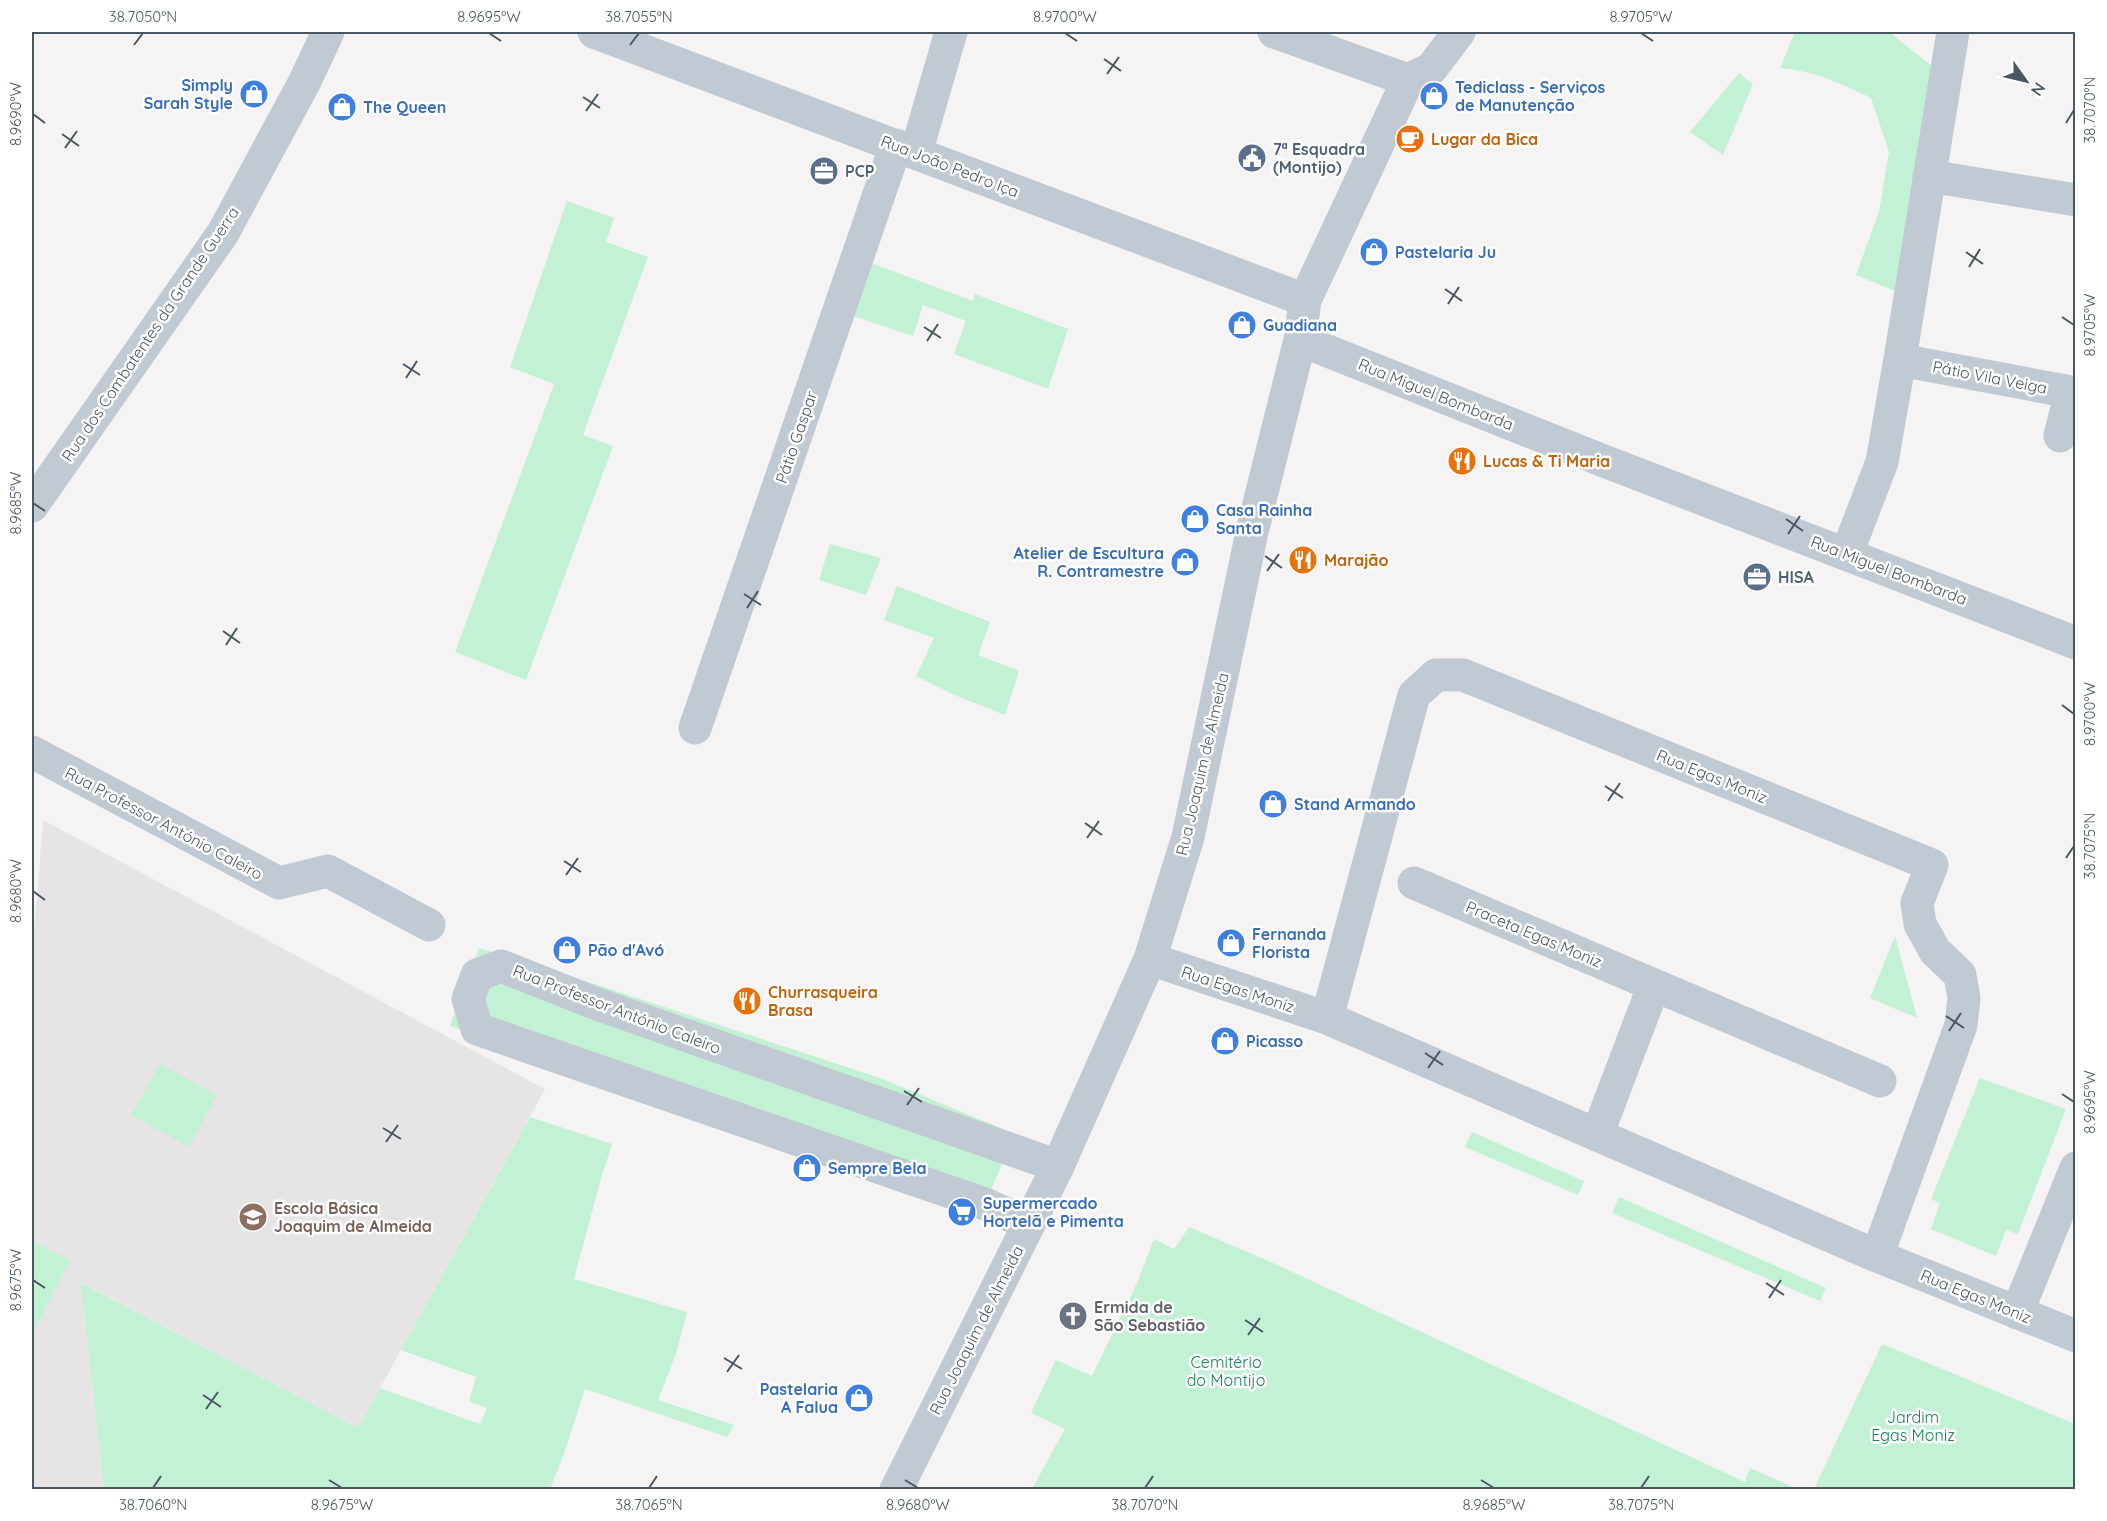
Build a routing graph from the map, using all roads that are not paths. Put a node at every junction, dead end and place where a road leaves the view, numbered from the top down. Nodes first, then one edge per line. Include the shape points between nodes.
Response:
1 (328, 32) edge
2 (594, 32) edge
3 (951, 32) edge
4 (1274, 32) edge
5 (1459, 32) edge
6 (1953, 32) edge
7 (1408, 80) junction
8 (906, 149) junction
9 (1929, 176) junction
10 (2076, 200) edge
11 (1305, 300) junction
12 (1300, 340) junction
13 (1901, 352) junction
14 (2076, 379) edge
15 (2060, 436) dead end
16 (32, 506) edge
17 (1847, 553) junction
18 (2076, 643) edge
19 (695, 728) dead end
20 (32, 752) edge
21 (1414, 883) dead end
22 (429, 925) dead end
23 (1150, 959) junction
24 (1654, 985) junction
25 (1327, 1018) junction
26 (1880, 1081) dead end
27 (1597, 1135) junction
28 (1058, 1166) junction
29 (2076, 1168) edge
30 (1029, 1224) junction
31 (1877, 1256) junction
32 (2017, 1313) junction
33 (2076, 1336) edge
34 (896, 1490) edge

1 - 16 street, Rua dos Combatentes da Grande Guerra via 223,232
2 - 8 street, Rua João Pedro Iça
3 - 8 street, Pátio Gaspar
4 - 7 street
5 - 7 street via 1431,69
6 - 9 street
7 - 11 street, Rua Joaquim de Almeida
8 - 11 street, Rua João Pedro Iça
8 - 19 street, Pátio Gaspar
9 - 10 street
9 - 13 street
11 - 12 street, Rua Joaquim de Almeida
12 - 17 street, Rua Miguel Bombarda
12 - 23 street, Rua Joaquim de Almeida via 1252,532 1188,837
13 - 14 street, Pátio Vila Veiga
13 - 15 street, Pátio Vila Veiga via 2070,392
13 - 17 street via 1882,462
17 - 18 street, Rua Miguel Bombarda
20 - 22 street, Rua Professor António Caleiro via 279,883 328,871
21 - 24 street, Praceta Egas Moniz
23 - 25 street, Rua Egas Moniz
23 - 28 street, Rua Joaquim de Almeida
24 - 26 street, Praceta Egas Moniz
24 - 27 street
25 - 27 street, Rua Egas Moniz
25 - 31 street, Rua Egas Moniz via 1414,695 1436,675 1463,675 1932,865 1917,903 1920,924 1935,951 1960,975 1964,998 1961,1025
27 - 31 street, Rua Egas Moniz
28 - 30 street, Rua Joaquim de Almeida
28 - 30 street, Rua Professor António Caleiro via 619,1012 501,966 477,975 468,999 477,1029 985,1204
29 - 32 street
30 - 34 street, Rua Joaquim de Almeida
31 - 32 street, Rua Egas Moniz
32 - 33 street, Rua Egas Moniz

